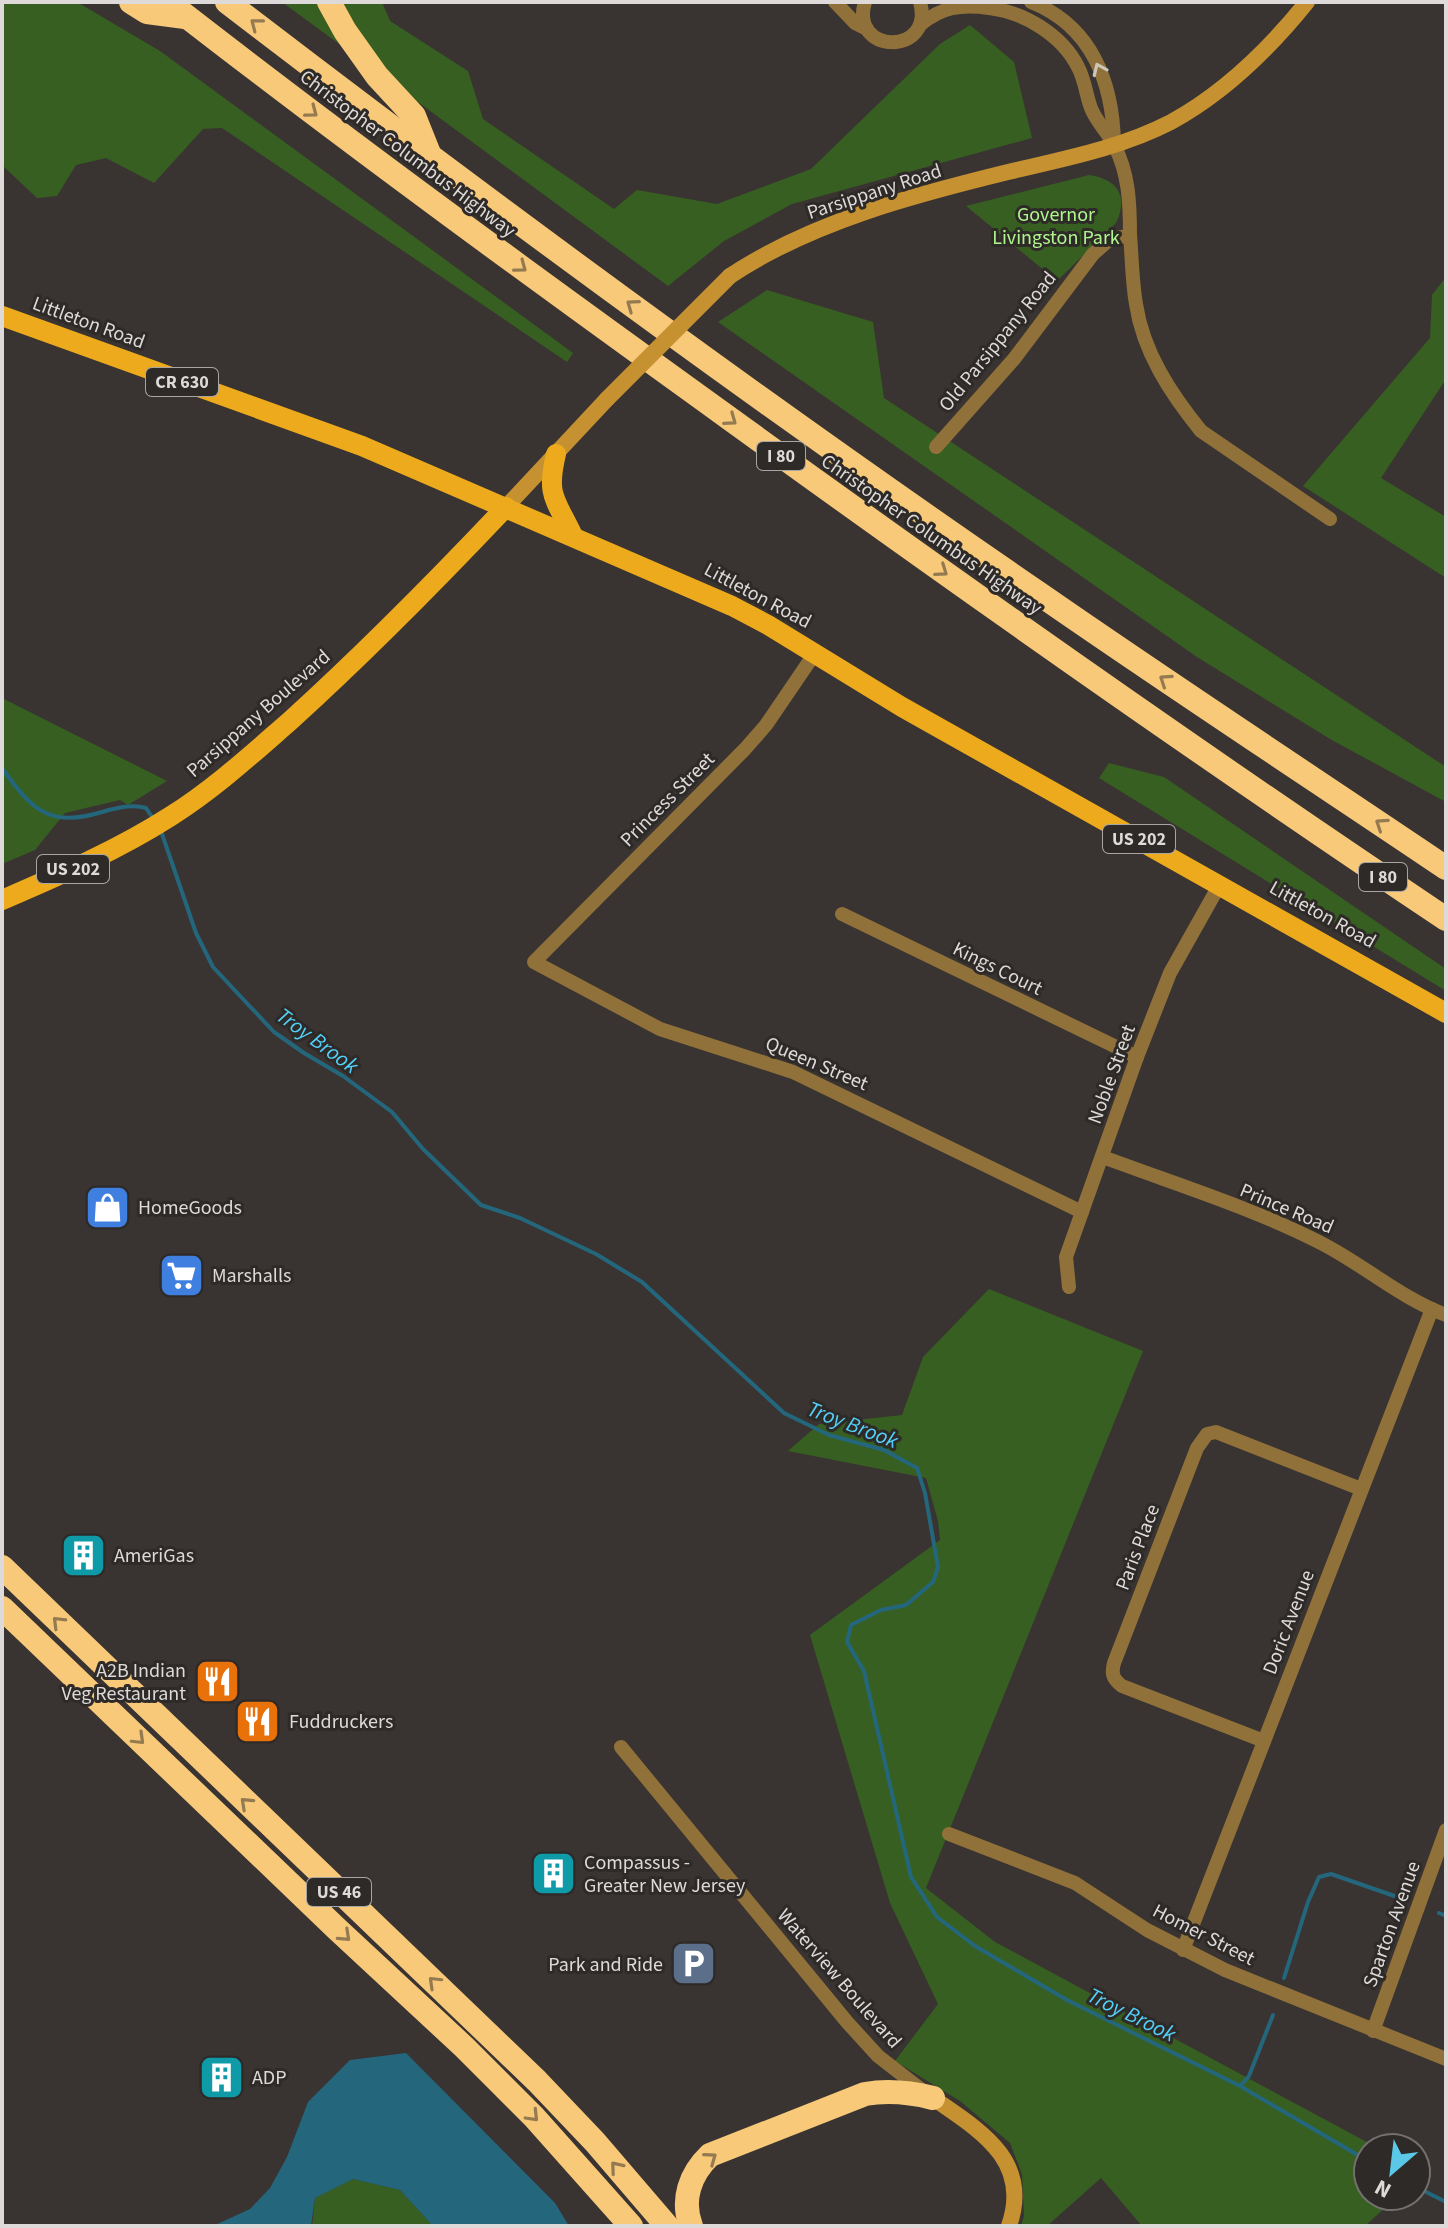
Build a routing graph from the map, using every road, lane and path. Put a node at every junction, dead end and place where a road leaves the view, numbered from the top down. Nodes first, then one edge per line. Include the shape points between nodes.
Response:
1 (131, 2) edge
2 (168, 2) edge
3 (227, 2) edge
4 (329, 2) edge
5 (835, 2) edge
6 (865, 2) edge
7 (920, 2) edge
8 (1031, 2) edge
9 (1307, 2) edge
10 (995, 5) edge
11 (188, 18) junction
12 (920, 25) junction
13 (867, 29) junction
14 (1114, 145) junction
15 (430, 156) junction
16 (1130, 235) junction
17 (2, 316) edge
18 (936, 447) dead end
19 (556, 454) junction
20 (506, 507) junction
21 (1330, 519) dead end
22 (573, 536) junction
23 (815, 653) junction
24 (1446, 868) edge
25 (1220, 884) junction
26 (2, 900) edge
27 (842, 914) dead end
28 (1446, 919) edge
29 (534, 962) joint
30 (1446, 1013) edge
31 (1137, 1057) junction
32 (1103, 1157) junction
33 (1082, 1212) junction
34 (1069, 1287) dead end
35 (1439, 1312) edge
36 (1361, 1489) junction
37 (2, 1567) edge
38 (2, 1608) edge
39 (1264, 1741) junction
40 (621, 1747) dead end
41 (1446, 1830) edge
42 (949, 1834) dead end
43 (1183, 1950) junction
44 (1373, 2031) junction
45 (1446, 2059) edge
46 (933, 2098) junction
47 (631, 2226) edge
48 (667, 2226) edge
49 (691, 2226) edge
50 (1009, 2226) edge

1 - 11 highway via 147,12
2 - 11 highway, Christopher Columbus Highway / I 80
15 -> 3 highway, Christopher Columbus Highway / I 80
4 - 15 highway via 369,65 414,116
5 - 13 street
6 - 13 street
7 - 12 street
14 -> 8 street via 1113,110 1086,44 1063,19
9 - 14 main road, Parsippany Road via 1271,44 1219,90 1171,121
10 - 12 street via 951,8
10 - 14 street via 1048,31 1061,44 1078,67 1092,111
11 -> 28 highway, Christopher Columbus Highway / I 80 via 572,306 1244,783
12 - 13 street via 909,38 894,43
14 - 16 street via 1127,180
14 - 19 main road, Parsippany Road, bridge via 937,190 779,246 730,276
24 -> 15 highway, Christopher Columbus Highway / I 80 via 964,542
16 - 18 street, Old Parsippany Road via 1097,249 1014,359
16 - 21 street via 1144,338 1186,412 1201,431
17 - 20 main road, Littleton Road / CR 630 via 362,446
19 - 20 main road, Parsippany Road
19 - 22 main road via 551,493
20 - 22 main road, Littleton Road / US 202
20 - 26 main road, Parsippany Boulevard / US 202 via 338,677 236,768 169,818
22 - 23 main road, Littleton Road / US 202 via 732,606
23 - 25 main road, Littleton Road / US 202
23 - 29 street, Princess Street via 745,749
25 - 30 main road, Littleton Road / US 202
25 - 31 street, Noble Street via 1170,973
27 - 31 street, Kings Court
29 - 33 street, Queen Street via 660,1029 793,1072
31 - 32 street, Noble Street
32 - 33 street, Noble Street
32 - 35 street, Prince Road via 1294,1230
33 - 34 street, Noble Street via 1066,1257
35 - 36 street, Doric Avenue
36 - 39 street, Doric Avenue
36 - 39 street, Paris Place via 1216,1432 1207,1434 1148,1572 1114,1663 1115,1681
48 -> 37 highway, US 46 via 537,2081
38 -> 47 highway, US 46 via 464,2047
39 - 43 street, Doric Avenue
40 - 46 street, Waterview Boulevard via 847,2022 878,2056
41 - 44 street, Sparton Avenue
42 - 43 street, Homer Street via 1075,1883
43 - 44 street, Homer Street
44 - 45 street, Homer Street
49 -> 46 highway via 687,2193 710,2155 865,2094 908,2092
46 - 50 main road, Waterview Boulevard via 999,2149 1013,2180

